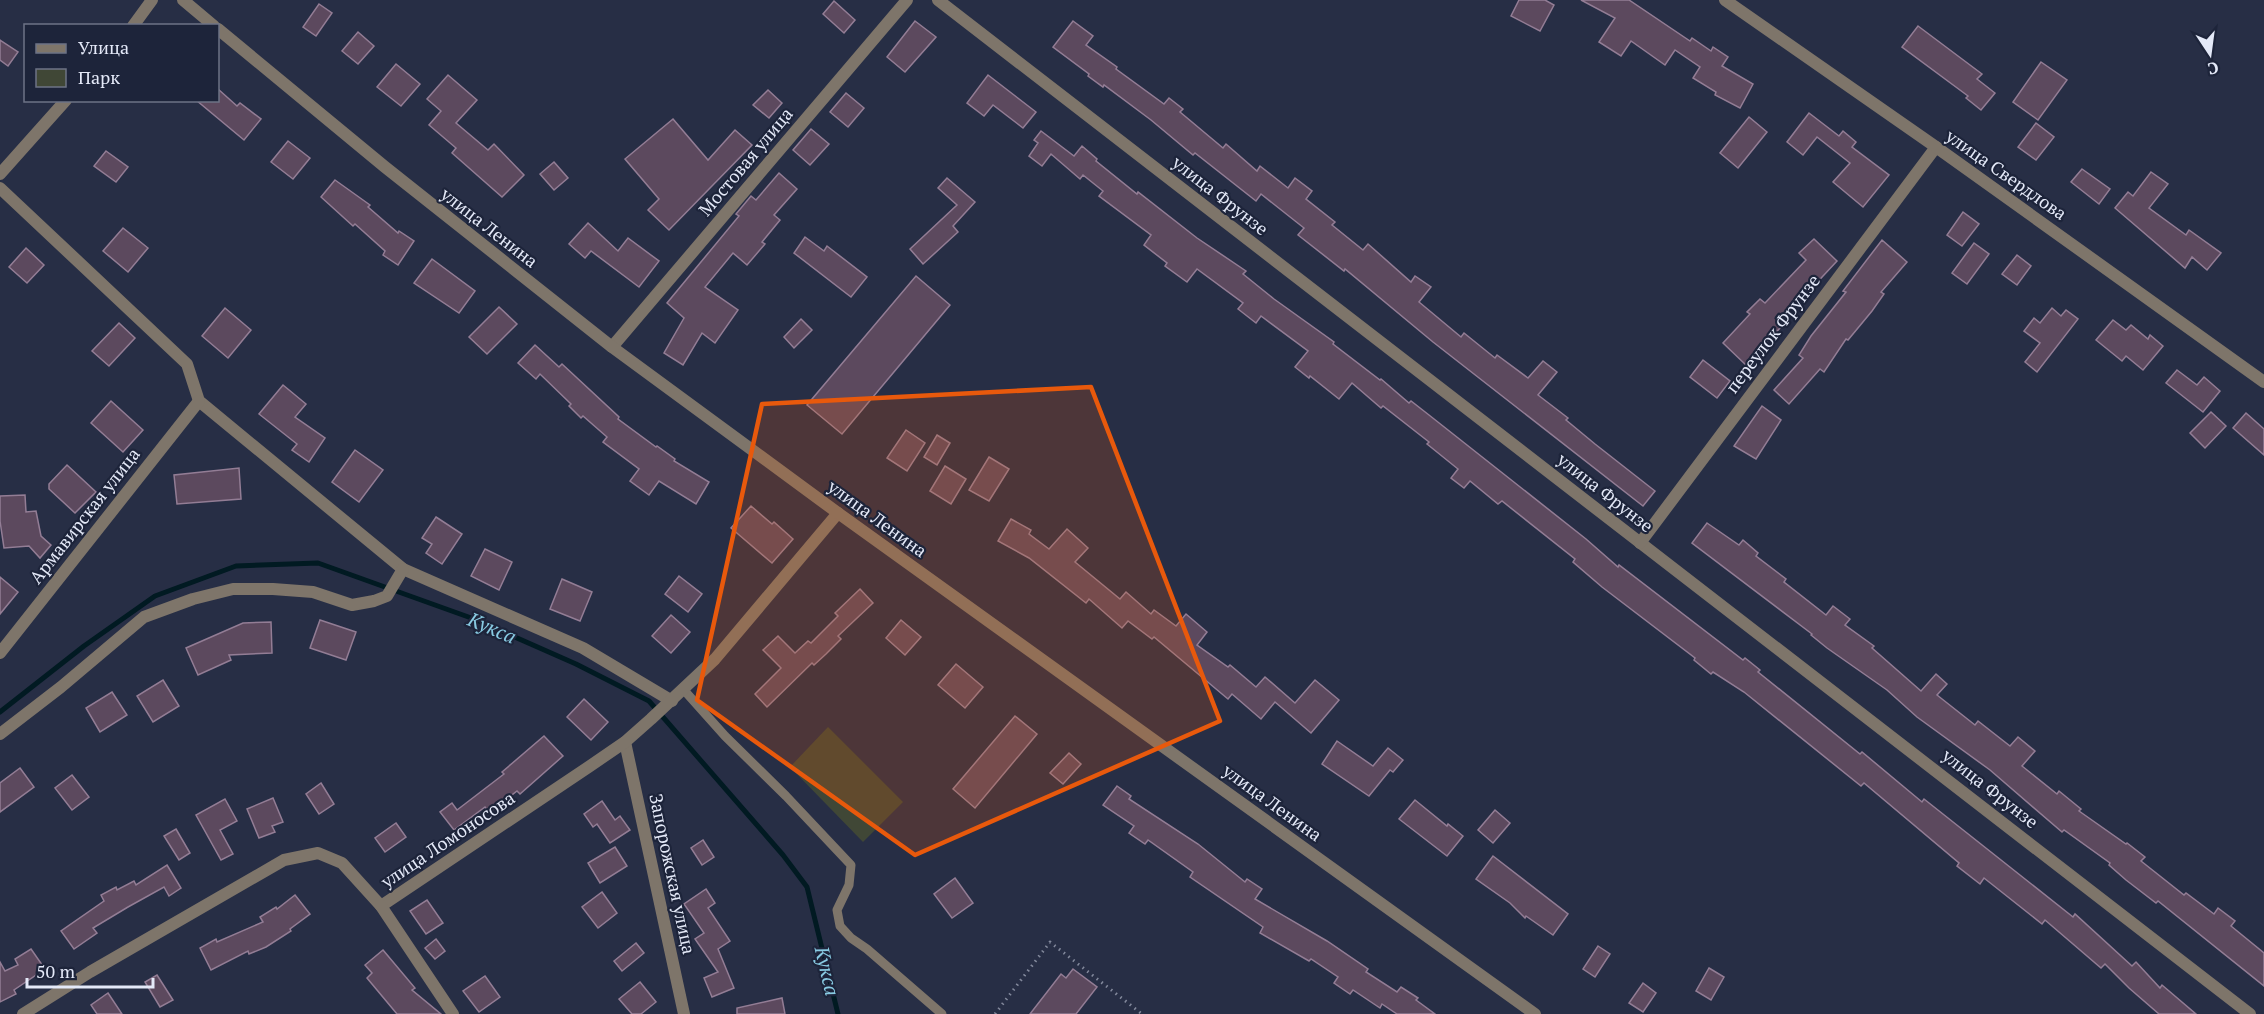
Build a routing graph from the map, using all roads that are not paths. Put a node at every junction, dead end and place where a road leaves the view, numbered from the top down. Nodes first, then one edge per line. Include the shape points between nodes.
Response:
1 (152, 0) edge
2 (183, 0) edge
3 (907, 0) edge
4 (938, 0) edge
5 (1725, 0) edge
6 (134, 24) edge
7 (212, 24) edge
8 (219, 30) edge
9 (64, 102) edge
10 (1936, 147) junction
11 (0, 174) edge
12 (0, 188) edge
13 (612, 347) junction
14 (2264, 382) edge
15 (199, 401) junction
16 (838, 513) junction
17 (1640, 543) junction
18 (403, 568) junction
19 (0, 652) edge
20 (683, 689) junction
21 (669, 704) junction
22 (0, 734) edge
23 (625, 742) junction
24 (381, 906) junction
25 (23, 1014) edge
26 (453, 1014) edge
27 (684, 1014) edge
28 (942, 1014) edge
29 (1535, 1014) edge
30 (2250, 1014) edge

1 - 6 street
2 - 7 street
3 - 13 street, Мостовая улица
4 - 17 street, улица Фрунзе
5 - 10 street, улица Свердлова
8 - 13 street, улица Ленина via 385,168
9 - 11 street
10 - 14 street, улица Свердлова
10 - 17 street, переулок Фрунзе
12 - 15 street via 187,364
13 - 16 street, улица Ленина
15 - 18 street
15 - 19 street, Армавирская улица
16 - 20 street, улица Ломоносова via 715,659
16 - 29 street, улица Ленина
17 - 30 street, улица Фрунзе
18 - 21 street via 583,648
18 - 22 street via 387,596 352,605 313,592 232,590 193,598 144,617
20 - 21 street, улица Ломоносова
20 - 28 lane via 851,865 849,885 837,910 840,926
21 - 23 street, улица Ломоносова
23 - 24 street, улица Ломоносова
23 - 27 street, Запорожская улица
24 - 25 street, улица Ломоносова via 342,863 318,853 284,860
24 - 26 street

